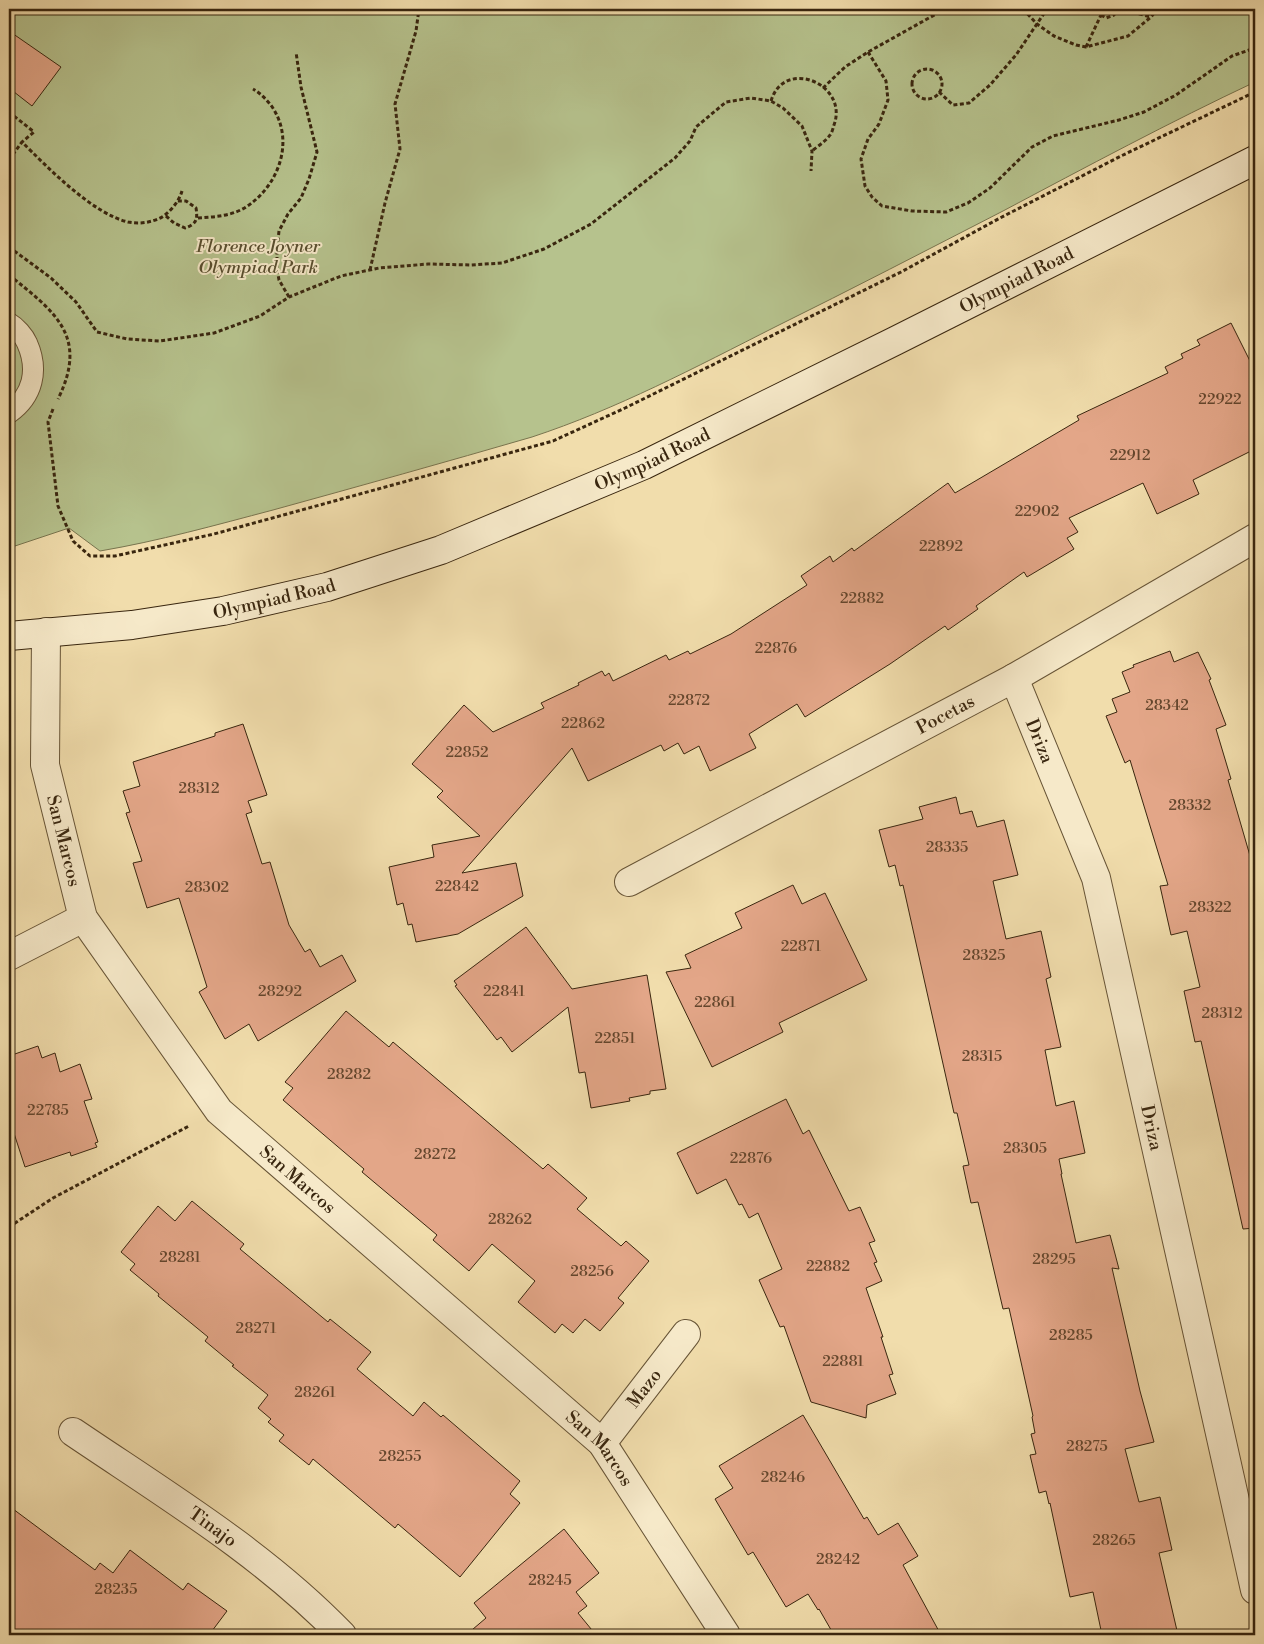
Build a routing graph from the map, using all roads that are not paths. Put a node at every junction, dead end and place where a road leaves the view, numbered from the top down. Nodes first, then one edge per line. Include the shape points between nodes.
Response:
1 (1255, 160) edge
2 (9, 323) edge
3 (9, 413) edge
4 (1255, 538) edge
5 (46, 632) junction
6 (9, 636) edge
7 (1014, 678) junction
8 (630, 882) dead end
9 (83, 918) junction
10 (9, 956) edge
11 (686, 1334) dead end
12 (73, 1432) dead end
13 (602, 1444) junction
14 (1255, 1590) edge
15 (342, 1635) edge
16 (726, 1635) edge

1 - 5 street, Olympiad Road via 644,465 441,550 327,587 224,611 132,625
2 - 3 lane via 25,338 32,355 34,373 22,402
4 - 7 street, Pocetas
5 - 6 street, Olympiad Road
5 - 9 street, San Marcos via 45,765
7 - 8 street, Pocetas
7 - 14 street, Driza via 1096,878
9 - 10 street
9 - 13 street, San Marcos via 219,1111
11 - 13 street, Mazo
12 - 15 street, Tinajo via 245,1549
13 - 16 street, San Marcos

